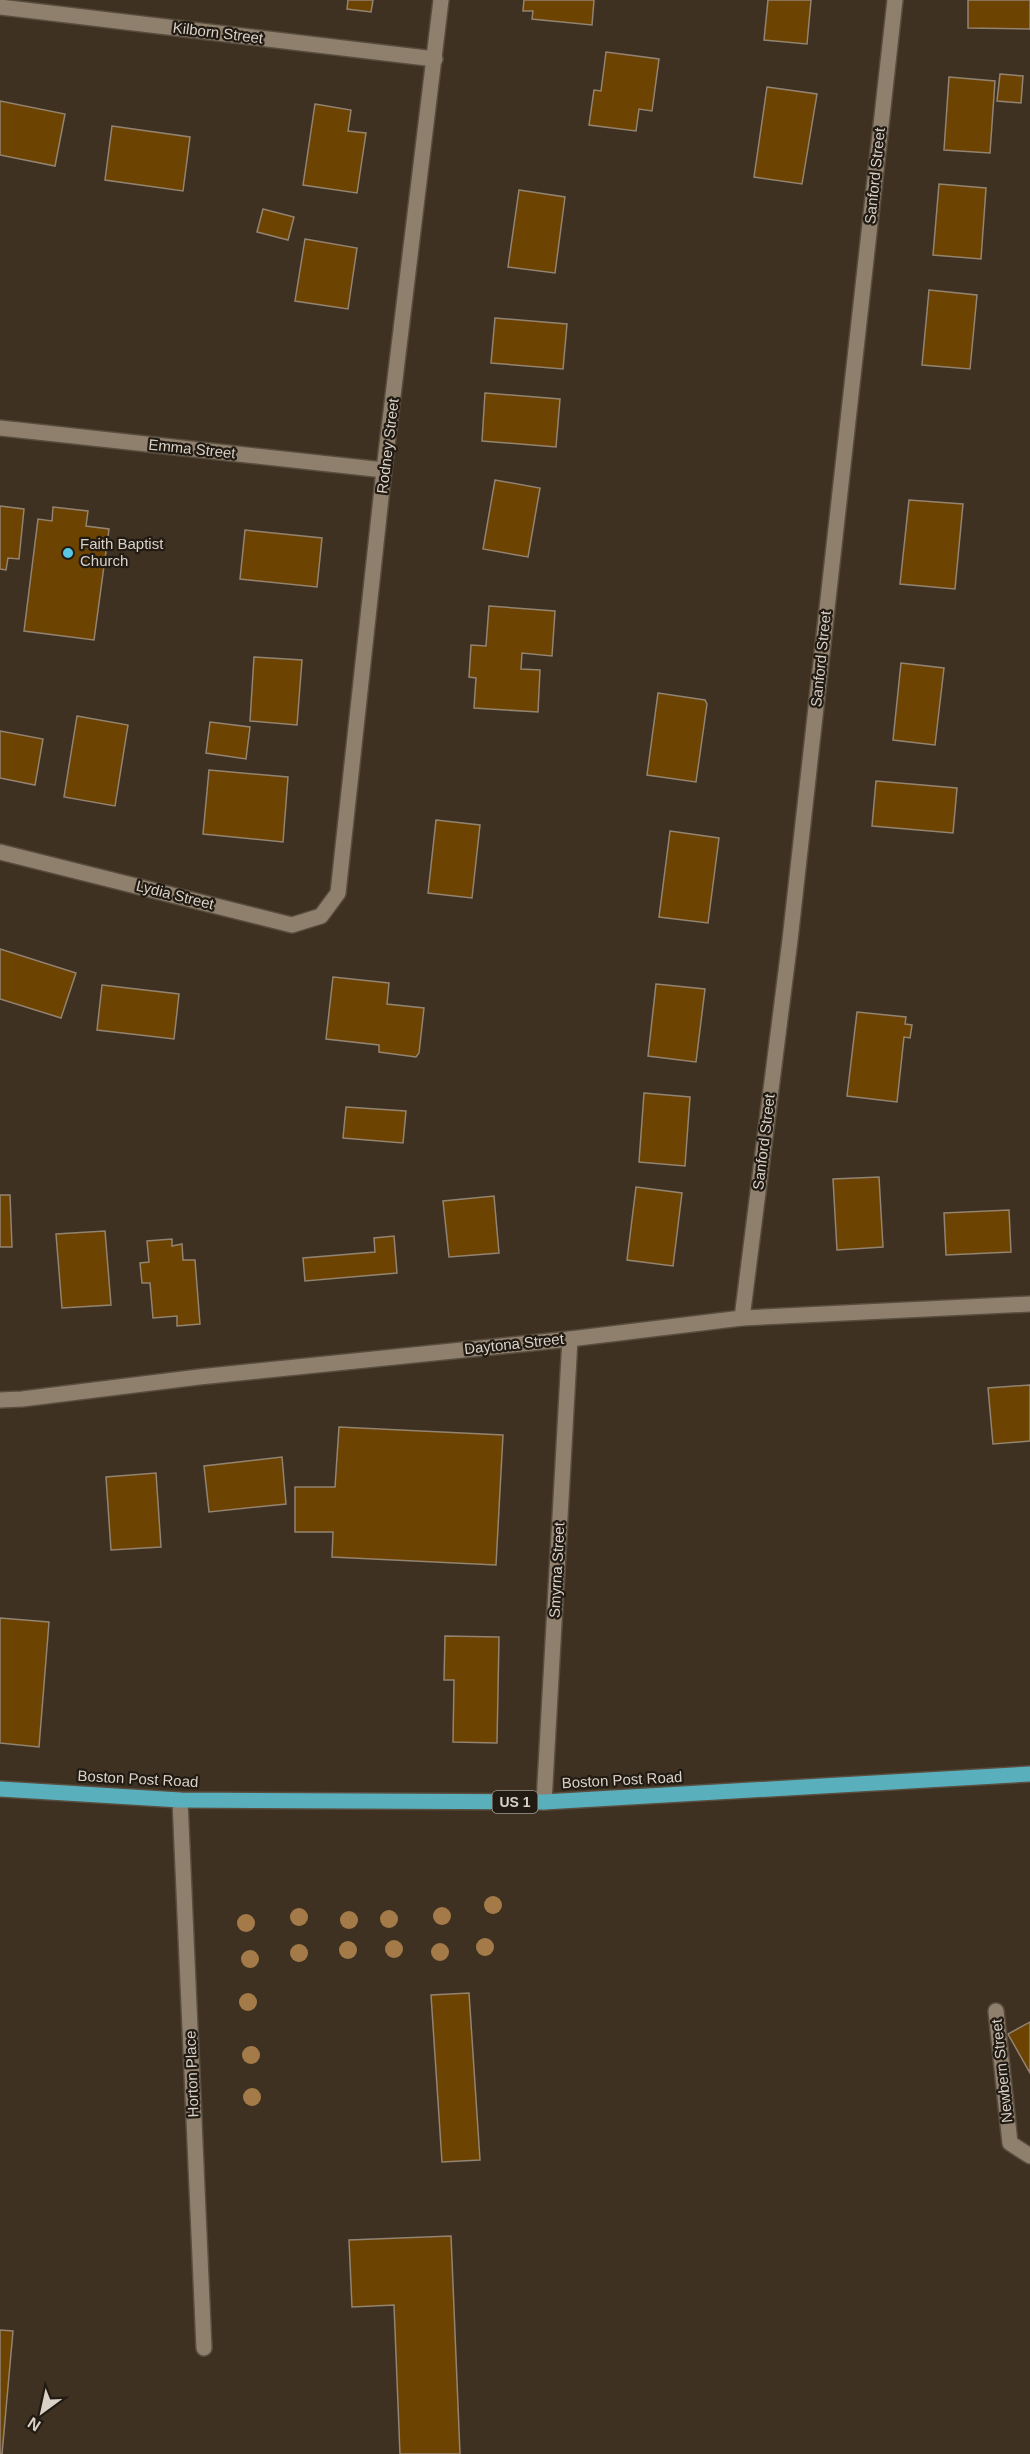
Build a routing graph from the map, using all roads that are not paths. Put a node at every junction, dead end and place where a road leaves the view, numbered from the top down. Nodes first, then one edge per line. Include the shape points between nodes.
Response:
1 (441, 0) edge
2 (895, 0) edge
3 (0, 7) edge
4 (435, 59) junction
5 (0, 428) edge
6 (384, 470) junction
7 (0, 852) edge
8 (338, 893) joint
9 (1030, 1304) edge
10 (742, 1317) junction
11 (570, 1339) junction
12 (0, 1400) edge
13 (1030, 1774) edge
14 (0, 1789) edge
15 (180, 1800) junction
16 (544, 1802) junction
17 (996, 2011) dead end
18 (1030, 2156) edge
19 (204, 2348) dead end

1 - 4 street, Rodney Street
2 - 10 street, Sanford Street via 790,940
3 - 4 street, Kilborn Street
4 - 6 street, Rodney Street
5 - 6 street, Emma Street
6 - 8 street, Rodney Street
7 - 8 street, Lydia Street via 292,925 321,916
9 - 10 street, Daytona Street
10 - 11 street, Daytona Street
11 - 12 street, Daytona Street
11 - 16 street, Smyrna Street
13 - 16 main road, Boston Post Road / US 1
14 - 15 main road, Boston Post Road / US 1
15 - 16 main road, Boston Post Road / US 1
15 - 19 street, Horton Place
17 - 18 street, Newbern Street via 1010,2143

